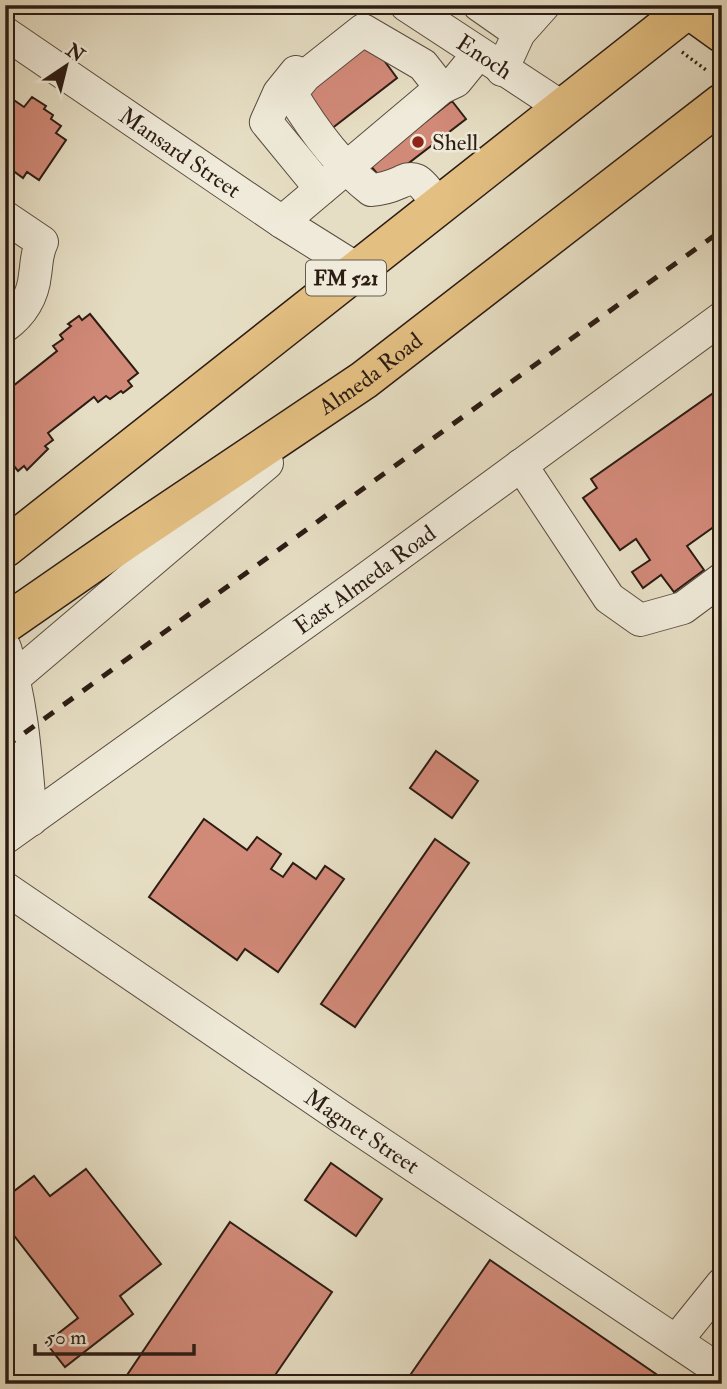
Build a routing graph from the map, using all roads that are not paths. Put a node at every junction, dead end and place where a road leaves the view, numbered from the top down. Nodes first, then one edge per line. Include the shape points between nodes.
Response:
1 (479, 5) edge
2 (544, 5) edge
3 (688, 6) edge
4 (418, 8) edge
5 (5, 33) edge
6 (519, 33) junction
7 (722, 33) edge
8 (349, 41) junction
9 (490, 62) junction
10 (714, 86) edge
11 (441, 88) junction
12 (563, 108) junction
13 (347, 167) junction
14 (321, 189) junction
15 (438, 206) junction
16 (5, 217) edge
17 (282, 222) junction
18 (357, 269) junction
19 (722, 318) edge
20 (5, 327) edge
21 (364, 380) junction
22 (521, 465) junction
23 (5, 548) edge
24 (722, 579) edge
25 (5, 624) edge
26 (10, 663) edge
27 (31, 820) junction
28 (5, 838) edge
29 (5, 888) edge
30 (722, 1284) edge
31 (676, 1341) junction
32 (722, 1372) edge

1 - 6 street
2 - 6 street
3 - 7 main road
3 - 12 main road, FM 521
4 - 9 street, Enoch
5 - 17 street, Mansard Street
6 - 9 street
8 - 11 street via 363,30 423,65
8 - 13 street via 291,93
8 - 14 street via 318,46 279,93 266,122
9 - 11 street
9 - 12 street, Enoch
10 - 21 main road, Almeda Road
11 - 13 street
12 - 15 main road, FM 521
13 - 14 street
13 - 15 street via 371,190 414,179 424,184
14 - 17 street
15 - 18 main road, FM 521
16 - 20 street via 42,242 30,296
17 - 18 street, Mansard Street
18 - 23 main road, FM 521
19 - 22 street, East Almeda Road
21 - 25 main road, Almeda Road
21 - 26 street
22 - 24 street via 609,598 640,620 683,608
22 - 27 street, East Almeda Road
26 - 27 street via 24,734
27 - 28 street, East Almeda Road
29 - 31 street, Magnet Street
30 - 31 street
31 - 32 street, Magnet Street

